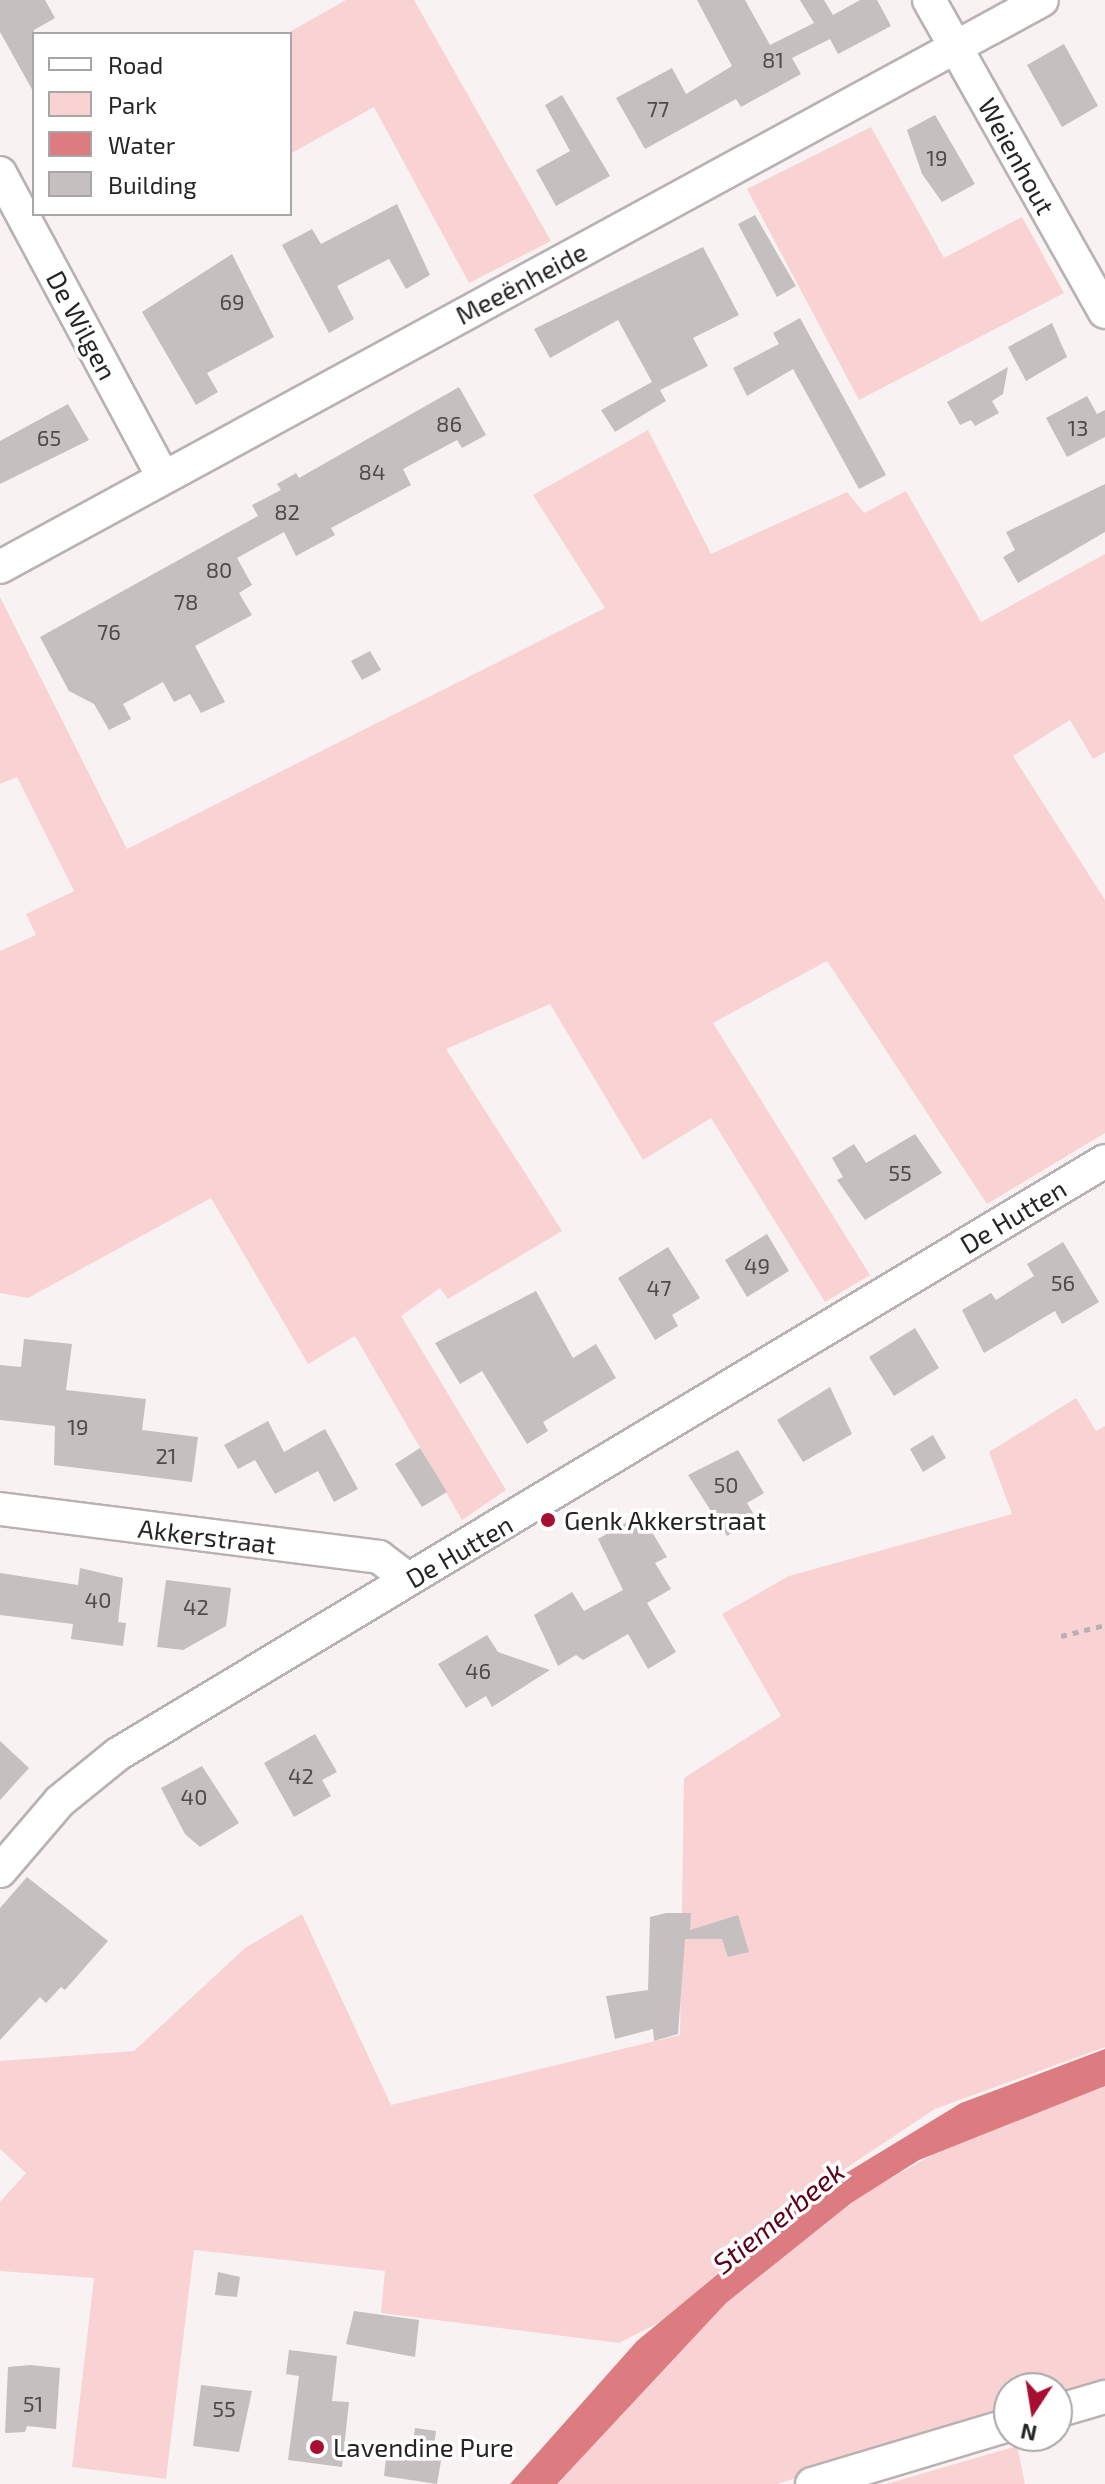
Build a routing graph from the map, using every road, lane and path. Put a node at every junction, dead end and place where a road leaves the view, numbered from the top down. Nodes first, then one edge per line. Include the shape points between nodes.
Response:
1 (929, 0) edge
2 (1042, 0) edge
3 (956, 47) junction
4 (0, 173) edge
5 (1105, 312) edge
6 (163, 477) junction
7 (0, 567) edge
8 (1105, 1161) edge
9 (0, 1509) edge
10 (408, 1579) junction
11 (1105, 1625) edge
12 (1061, 1636) dead end
13 (0, 1871) edge
14 (1105, 2397) edge
15 (1073, 2406) edge
16 (993, 2430) edge
17 (812, 2484) edge

1 - 3 street, Weienhout
2 - 3 street, Meeënheide
3 - 5 street, Weienhout
3 - 6 street, Meeënheide
4 - 6 street, De Wilgen
6 - 7 street, Meeënheide
8 - 10 street, De Hutten
9 - 10 street, Akkerstraat via 379,1557
10 - 13 street, De Hutten via 118,1754 60,1801
11 - 12 path
14 - 15 street
16 - 17 street

